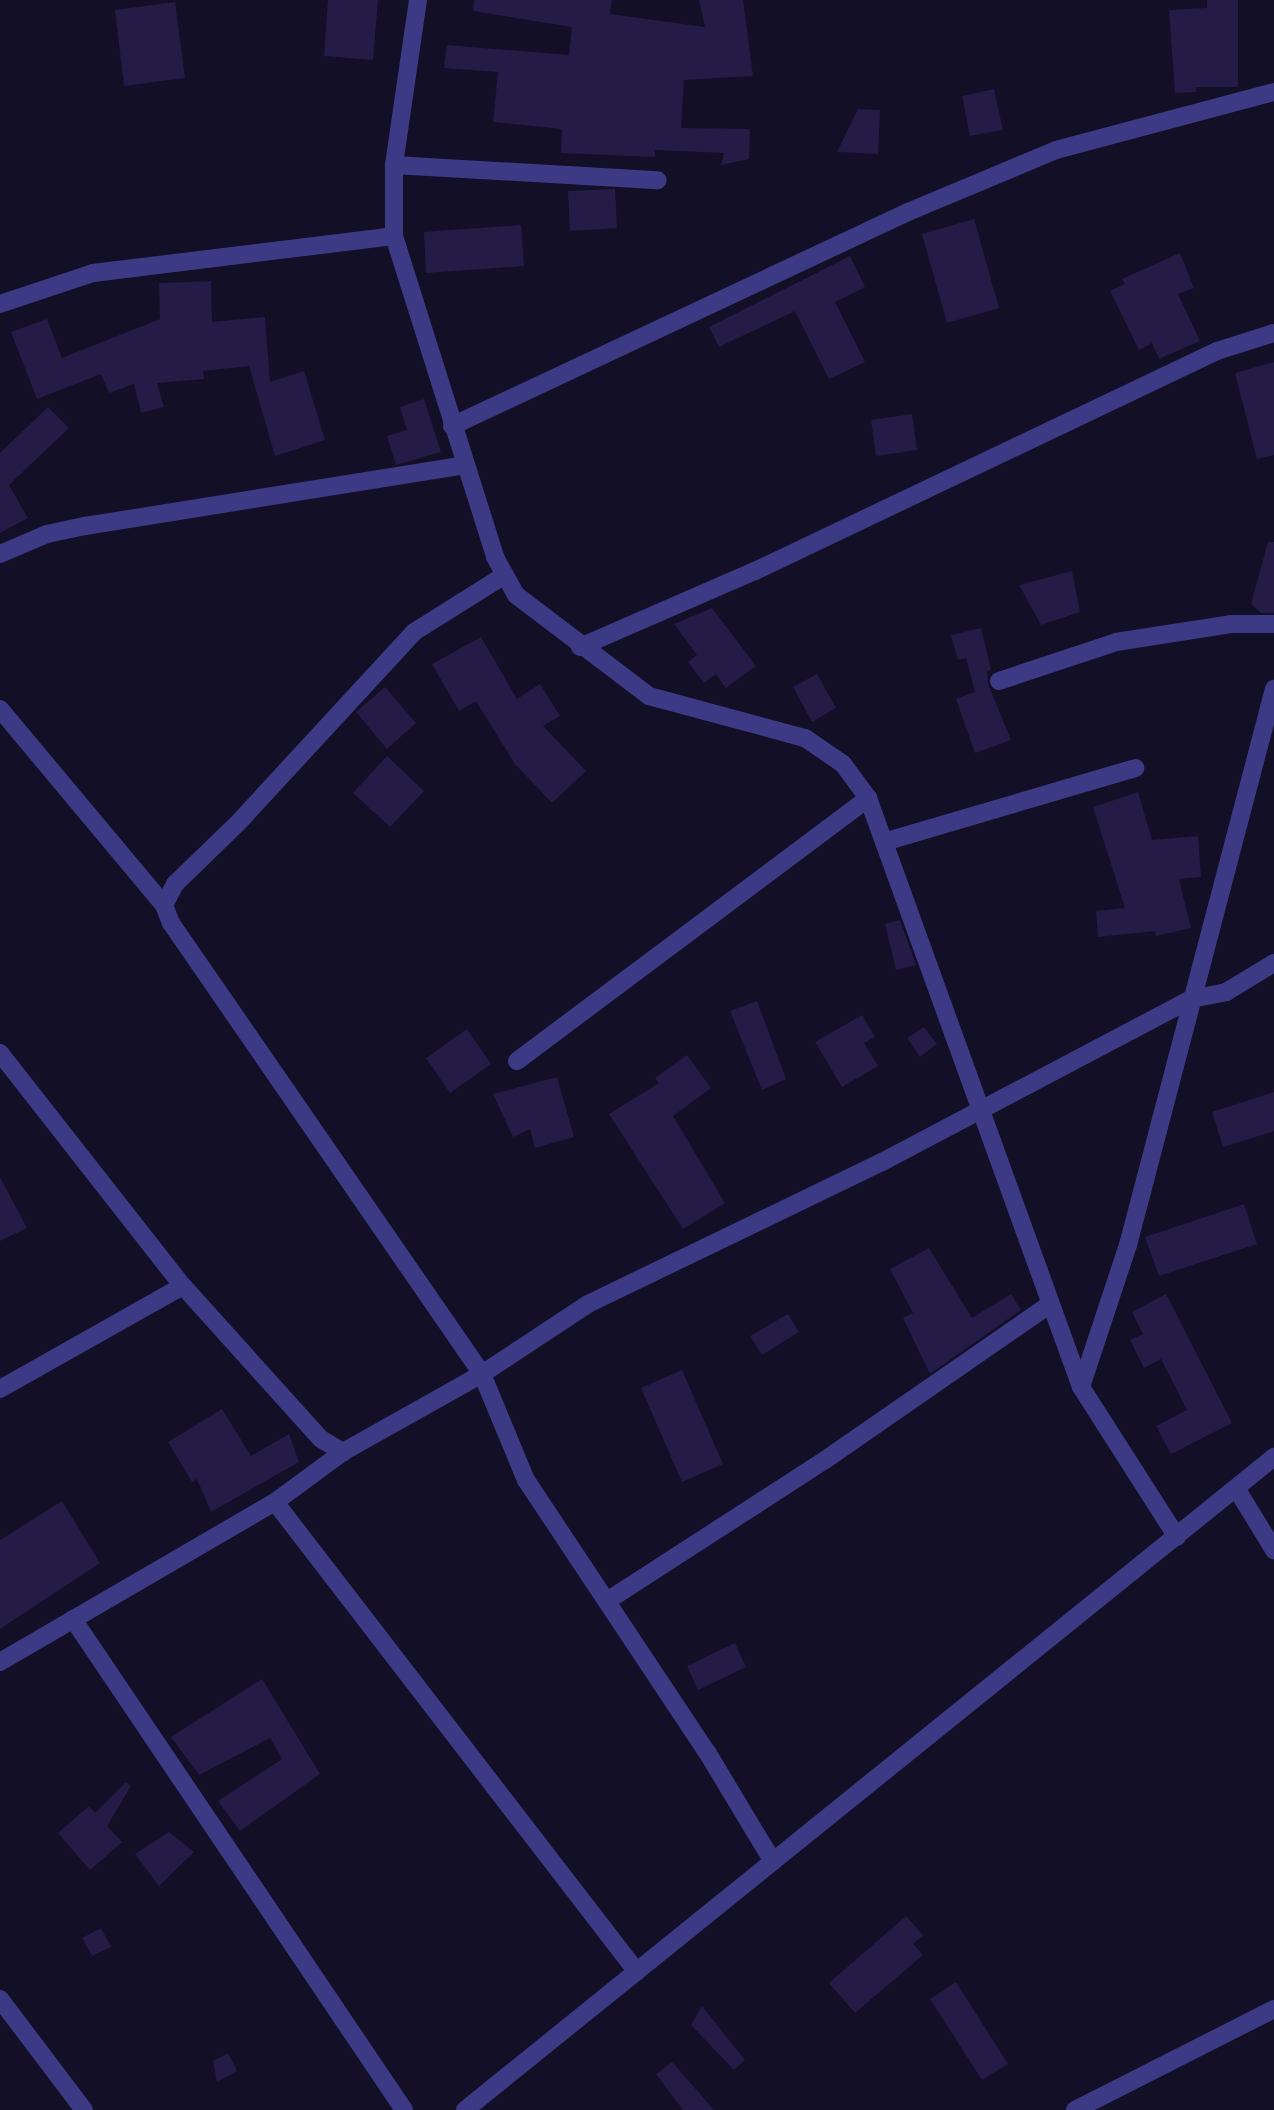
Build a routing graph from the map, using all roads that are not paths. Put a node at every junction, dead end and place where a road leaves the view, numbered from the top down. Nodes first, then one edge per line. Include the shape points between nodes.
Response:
1 (418, 0) edge
2 (1274, 92) edge
3 (394, 165) junction
4 (657, 180) dead end
5 (394, 236) junction
6 (0, 304) edge
7 (1274, 333) edge
8 (452, 426) junction
9 (465, 465) junction
10 (0, 554) edge
11 (505, 575) junction
12 (1274, 624) edge
13 (580, 647) junction
14 (999, 681) dead end
15 (1274, 689) edge
16 (0, 709) edge
17 (1135, 768) dead end
18 (868, 798) junction
19 (884, 842) junction
20 (163, 905) junction
21 (1274, 963) edge
22 (1191, 999) junction
23 (0, 1053) edge
24 (517, 1061) dead end
25 (7, 1074) edge
26 (979, 1112) junction
27 (183, 1286) junction
28 (1050, 1304) junction
29 (482, 1374) junction
30 (1081, 1387) junction
31 (0, 1389) edge
32 (343, 1452) junction
33 (1274, 1457) edge
34 (1236, 1488) junction
35 (275, 1502) junction
36 (1177, 1537) junction
37 (1274, 1550) edge
38 (607, 1601) junction
39 (73, 1619) junction
40 (0, 1662) edge
41 (773, 1862) junction
42 (636, 1972) junction
43 (0, 1999) edge
44 (1274, 2009) edge
45 (84, 2110) edge
46 (404, 2110) edge
47 (465, 2110) edge
48 (1075, 2110) edge

1 - 3 street
2 - 8 street via 1056,149 908,212
3 - 4 street
3 - 5 street
5 - 6 street via 93,273
5 - 8 street
7 - 13 street via 1217,351 768,565
8 - 9 street
9 - 10 street via 85,526 47,534
9 - 11 street
11 - 13 street via 516,595
11 - 20 street via 414,632 237,824 175,884
12 - 14 street via 1231,624 1116,642
13 - 18 street via 649,696 805,738 843,764
15 - 22 street
16 - 20 street
17 - 19 street
18 - 19 street
18 - 24 street
19 - 26 street
20 - 29 street via 171,923
21 - 22 street via 1226,992
22 - 26 street
22 - 30 street via 1128,1245
23 - 25 street
25 - 27 street
26 - 28 street
26 - 29 street via 588,1304
27 - 31 street
27 - 32 street via 321,1439
28 - 30 street
28 - 38 street via 825,1460
29 - 32 street
29 - 38 street via 526,1480
30 - 36 street
32 - 35 street
33 - 34 street
34 - 36 street
34 - 37 street
35 - 39 street
35 - 42 street
36 - 41 street
38 - 41 street
39 - 40 street
39 - 46 street
41 - 42 street
42 - 47 street
43 - 45 street
44 - 48 street

